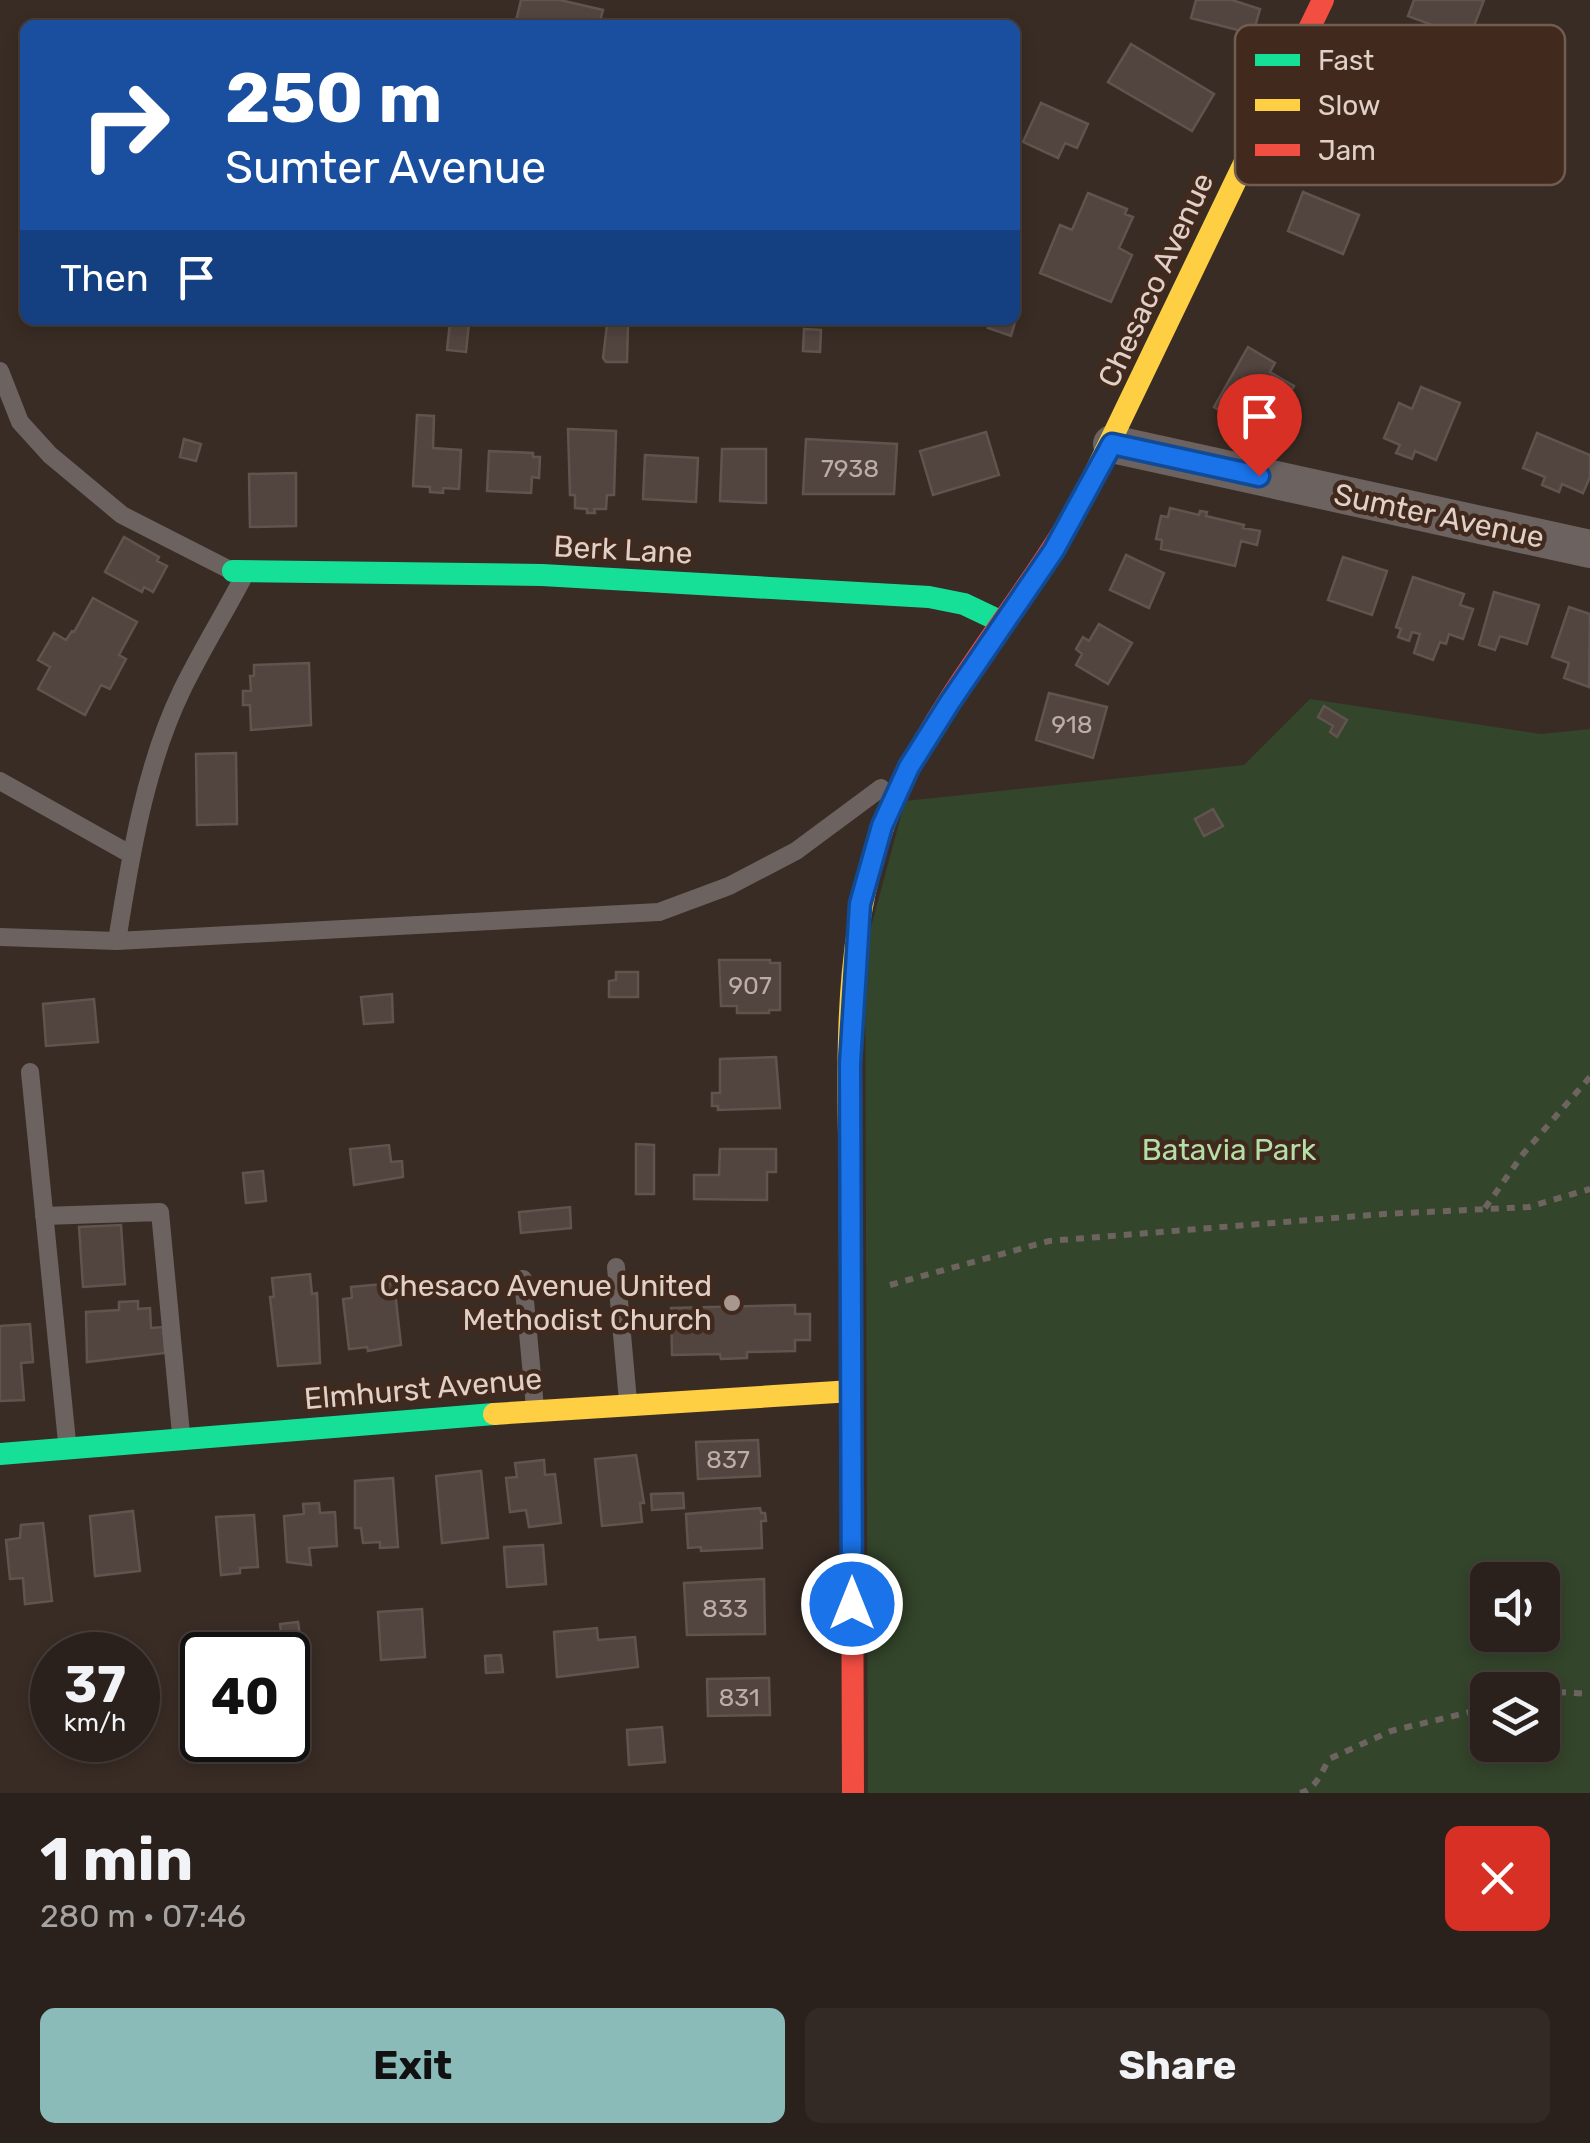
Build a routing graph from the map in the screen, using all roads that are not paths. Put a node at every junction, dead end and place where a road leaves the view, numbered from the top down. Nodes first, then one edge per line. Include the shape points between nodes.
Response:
1 (1322, 0) edge
2 (1310, 25) edge
3 (1235, 184) edge
4 (0, 371) edge
5 (1112, 444) junction
6 (1590, 549) edge
7 (240, 571) junction
8 (1004, 623) junction
9 (909, 767) junction
10 (0, 781) edge
11 (130, 854) junction
12 (0, 937) edge
13 (117, 941) junction
14 (30, 1072) dead end
15 (44, 1216) junction
16 (616, 1267) dead end
17 (523, 1279) dead end
18 (852, 1390) junction
19 (628, 1403) junction
20 (536, 1410) junction
21 (182, 1439) junction
22 (68, 1448) junction
23 (0, 1454) edge
24 (853, 1793) edge

1 - 2 street, Chesaco Avenue
3 - 5 street, Chesaco Avenue
4 - 7 lane via 20,422 50,456 122,515
5 - 6 street, Sumter Avenue
5 - 8 street, Chesaco Avenue via 1054,550
7 - 8 street, Berk Lane via 542,576 929,597
7 - 11 lane via 180,692
8 - 9 street, Chesaco Avenue
9 - 13 lane via 796,851 659,912
9 - 18 street, Chesaco Avenue via 868,870 855,944
10 - 11 lane
11 - 13 lane
12 - 13 lane
14 - 15 lane
15 - 21 lane via 160,1212
15 - 22 lane
16 - 19 lane
17 - 20 lane
18 - 19 street, Elmhurst Avenue
18 - 24 street, Chesaco Avenue
19 - 20 street, Elmhurst Avenue
20 - 21 street, Elmhurst Avenue
21 - 22 street, Elmhurst Avenue
22 - 23 street, Elmhurst Avenue

